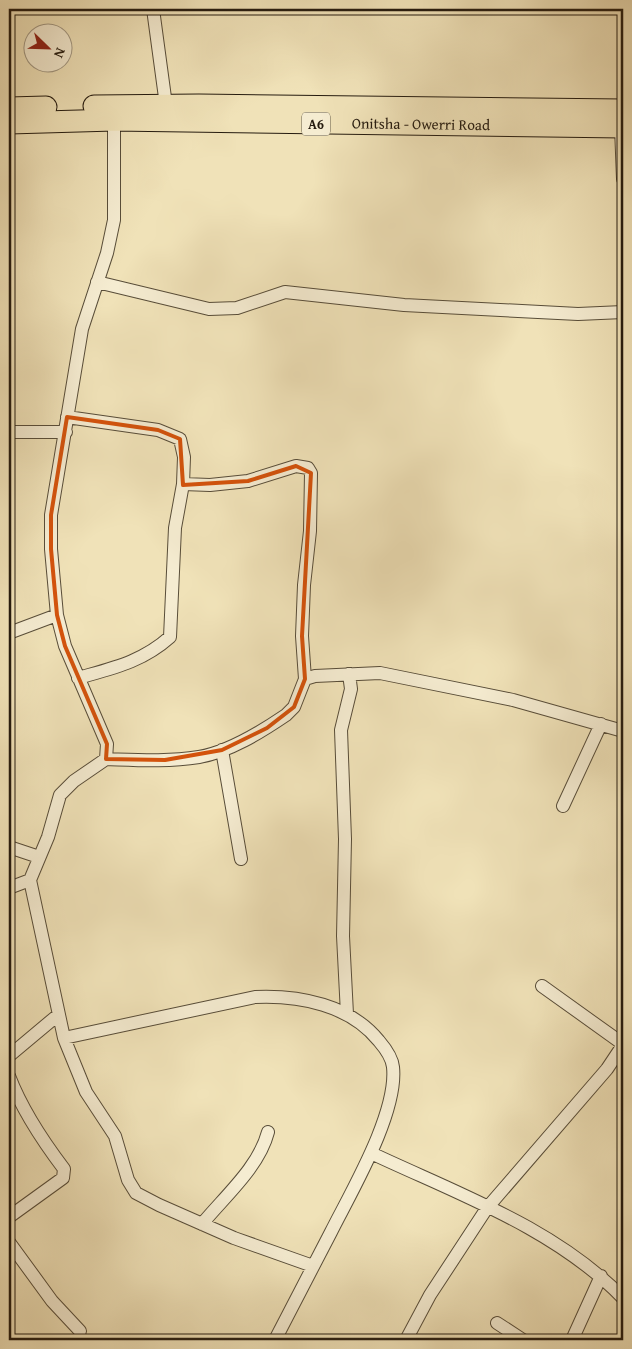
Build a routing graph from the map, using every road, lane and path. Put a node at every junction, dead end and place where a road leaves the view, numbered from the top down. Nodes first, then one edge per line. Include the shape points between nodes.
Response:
1 (153, 9) edge
2 (166, 105) junction
3 (9, 108) edge
4 (114, 120) junction
5 (623, 121) edge
6 (9, 123) edge
7 (623, 179) edge
8 (97, 282) junction
9 (623, 312) edge
10 (67, 418) junction
11 (9, 432) edge
12 (66, 432) junction
13 (183, 484) junction
14 (57, 615) junction
15 (9, 633) edge
16 (349, 674) junction
17 (78, 678) junction
18 (305, 679) junction
19 (602, 724) junction
20 (623, 731) edge
21 (222, 750) junction
22 (106, 759) junction
23 (564, 806) dead end
24 (9, 847) edge
25 (39, 857) junction
26 (241, 859) dead end
27 (30, 880) junction
28 (9, 888) edge
29 (542, 986) dead end
30 (348, 1014) junction
31 (58, 1015) junction
32 (64, 1038) junction
33 (623, 1045) edge
34 (9, 1056) edge
35 (9, 1076) edge
36 (13, 1102) edge
37 (268, 1132) dead end
38 (371, 1153) junction
39 (486, 1208) junction
40 (9, 1217) edge
41 (202, 1224) junction
42 (9, 1242) edge
43 (313, 1266) junction
44 (601, 1276) junction
45 (623, 1298) edge
46 (497, 1323) dead end
47 (80, 1331) dead end
48 (276, 1340) edge
49 (406, 1340) edge
50 (523, 1340) edge
51 (572, 1340) edge

1 - 2 street
2 - 3 highway, Onitsha - Owerri Road / A6
2 - 5 highway, Onitsha - Owerri Road / A6
4 - 5 highway, Onitsha - Owerri Road / A6
4 - 6 highway, Onitsha - Owerri Road / A6
4 - 8 street via 114,220
5 - 7 street
8 - 9 street via 209,309 237,308 285,292 404,305 578,314
8 - 10 street via 82,329
10 - 12 street
10 - 13 street via 158,430 175,436 180,439 184,457
11 - 12 street
12 - 14 street via 51,515 50,549
13 - 17 street via 175,528 170,636 125,666
13 - 18 street via 248,481 296,466 308,468 311,473 310,531 302,636
14 - 15 street
14 - 17 street
16 - 18 street
16 - 19 street via 380,673 513,700
16 - 30 street via 351,689 341,730 345,839 343,936
17 - 22 street via 107,744
18 - 21 street via 294,707 286,715
19 - 20 street
19 - 23 street
21 - 22 street via 200,757
21 - 26 street
22 - 25 street via 60,795
24 - 25 street
25 - 27 street
27 - 28 street
27 - 31 street
29 - 33 street
30 - 32 street via 302,1000 255,997
30 - 38 street via 377,1037 393,1066 386,1111
31 - 32 street
31 - 34 street
32 - 41 street via 86,1092 115,1136 128,1180 136,1193
33 - 39 street via 607,1069
35 - 36 street
36 - 40 street via 64,1169 63,1178
37 - 41 street via 265,1145 256,1159
38 - 39 street
38 - 43 street
39 - 44 street via 552,1240
39 - 49 street via 430,1295
41 - 43 street
42 - 47 street via 46,1293
43 - 48 street
44 - 45 street
44 - 51 street
46 - 50 street

